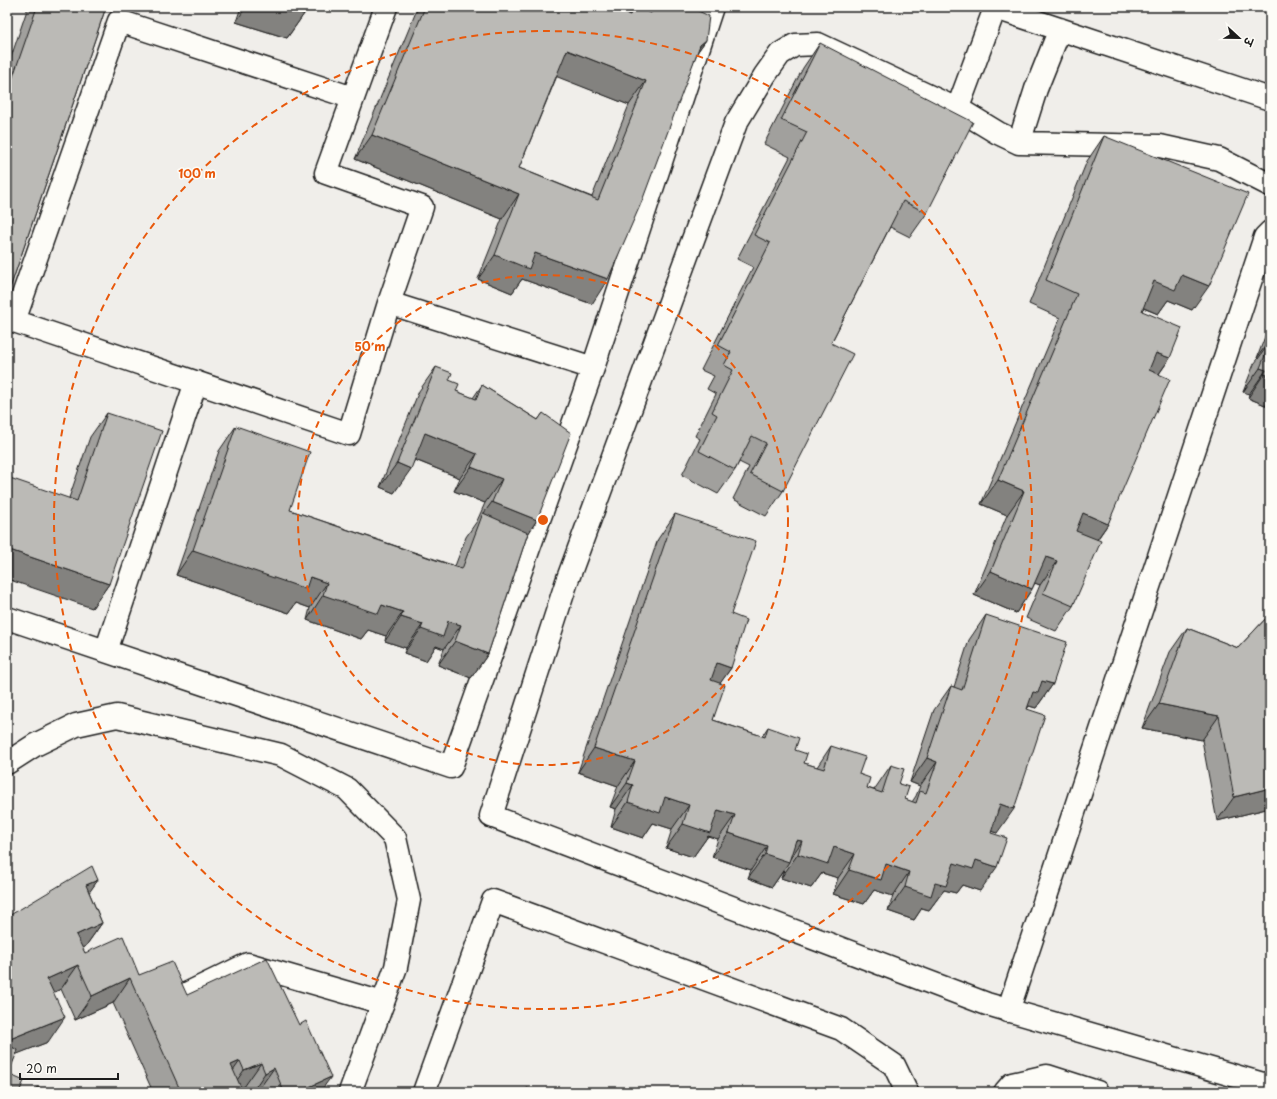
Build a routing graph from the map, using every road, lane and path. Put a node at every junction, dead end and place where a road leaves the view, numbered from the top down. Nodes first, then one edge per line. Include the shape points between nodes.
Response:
1 (386, 7) edge
2 (712, 7) edge
3 (994, 7) edge
4 (1060, 29) junction
5 (352, 98) junction
6 (1270, 99) edge
7 (957, 110) junction
8 (1019, 143) junction
9 (1270, 185) edge
10 (1270, 232) edge
11 (389, 303) junction
12 (593, 368) junction
13 (196, 382) junction
14 (7, 618) edge
15 (106, 651) junction
16 (7, 762) edge
17 (174, 1000) edge
18 (383, 1003) junction
19 (1008, 1011) junction
20 (1270, 1086) edge
21 (350, 1092) edge
22 (424, 1092) edge
23 (907, 1092) edge
24 (1005, 1092) edge
25 (1097, 1092) edge

1 - 5 street
2 - 12 street
3 - 4 street
3 - 7 street
4 - 6 street
4 - 8 street via 1036,89
5 - 11 street via 326,173 422,207
5 - 13 street via 119,21 14,321
7 - 8 street
7 - 19 street via 818,44 795,45 780,54 765,75 736,123 567,581 491,816
8 - 9 street via 1160,146 1219,159
10 - 19 street via 1265,237
11 - 12 street
11 - 13 street via 349,434
12 - 15 street via 451,767
13 - 15 street
14 - 15 street
16 - 18 street via 76,725 117,716 281,755 347,789 395,838 409,900 396,967
17 - 18 street via 248,964
18 - 21 street
19 - 20 street
22 - 23 street via 493,901 841,1029 894,1065
24 - 25 street via 1012,1084 1047,1076

